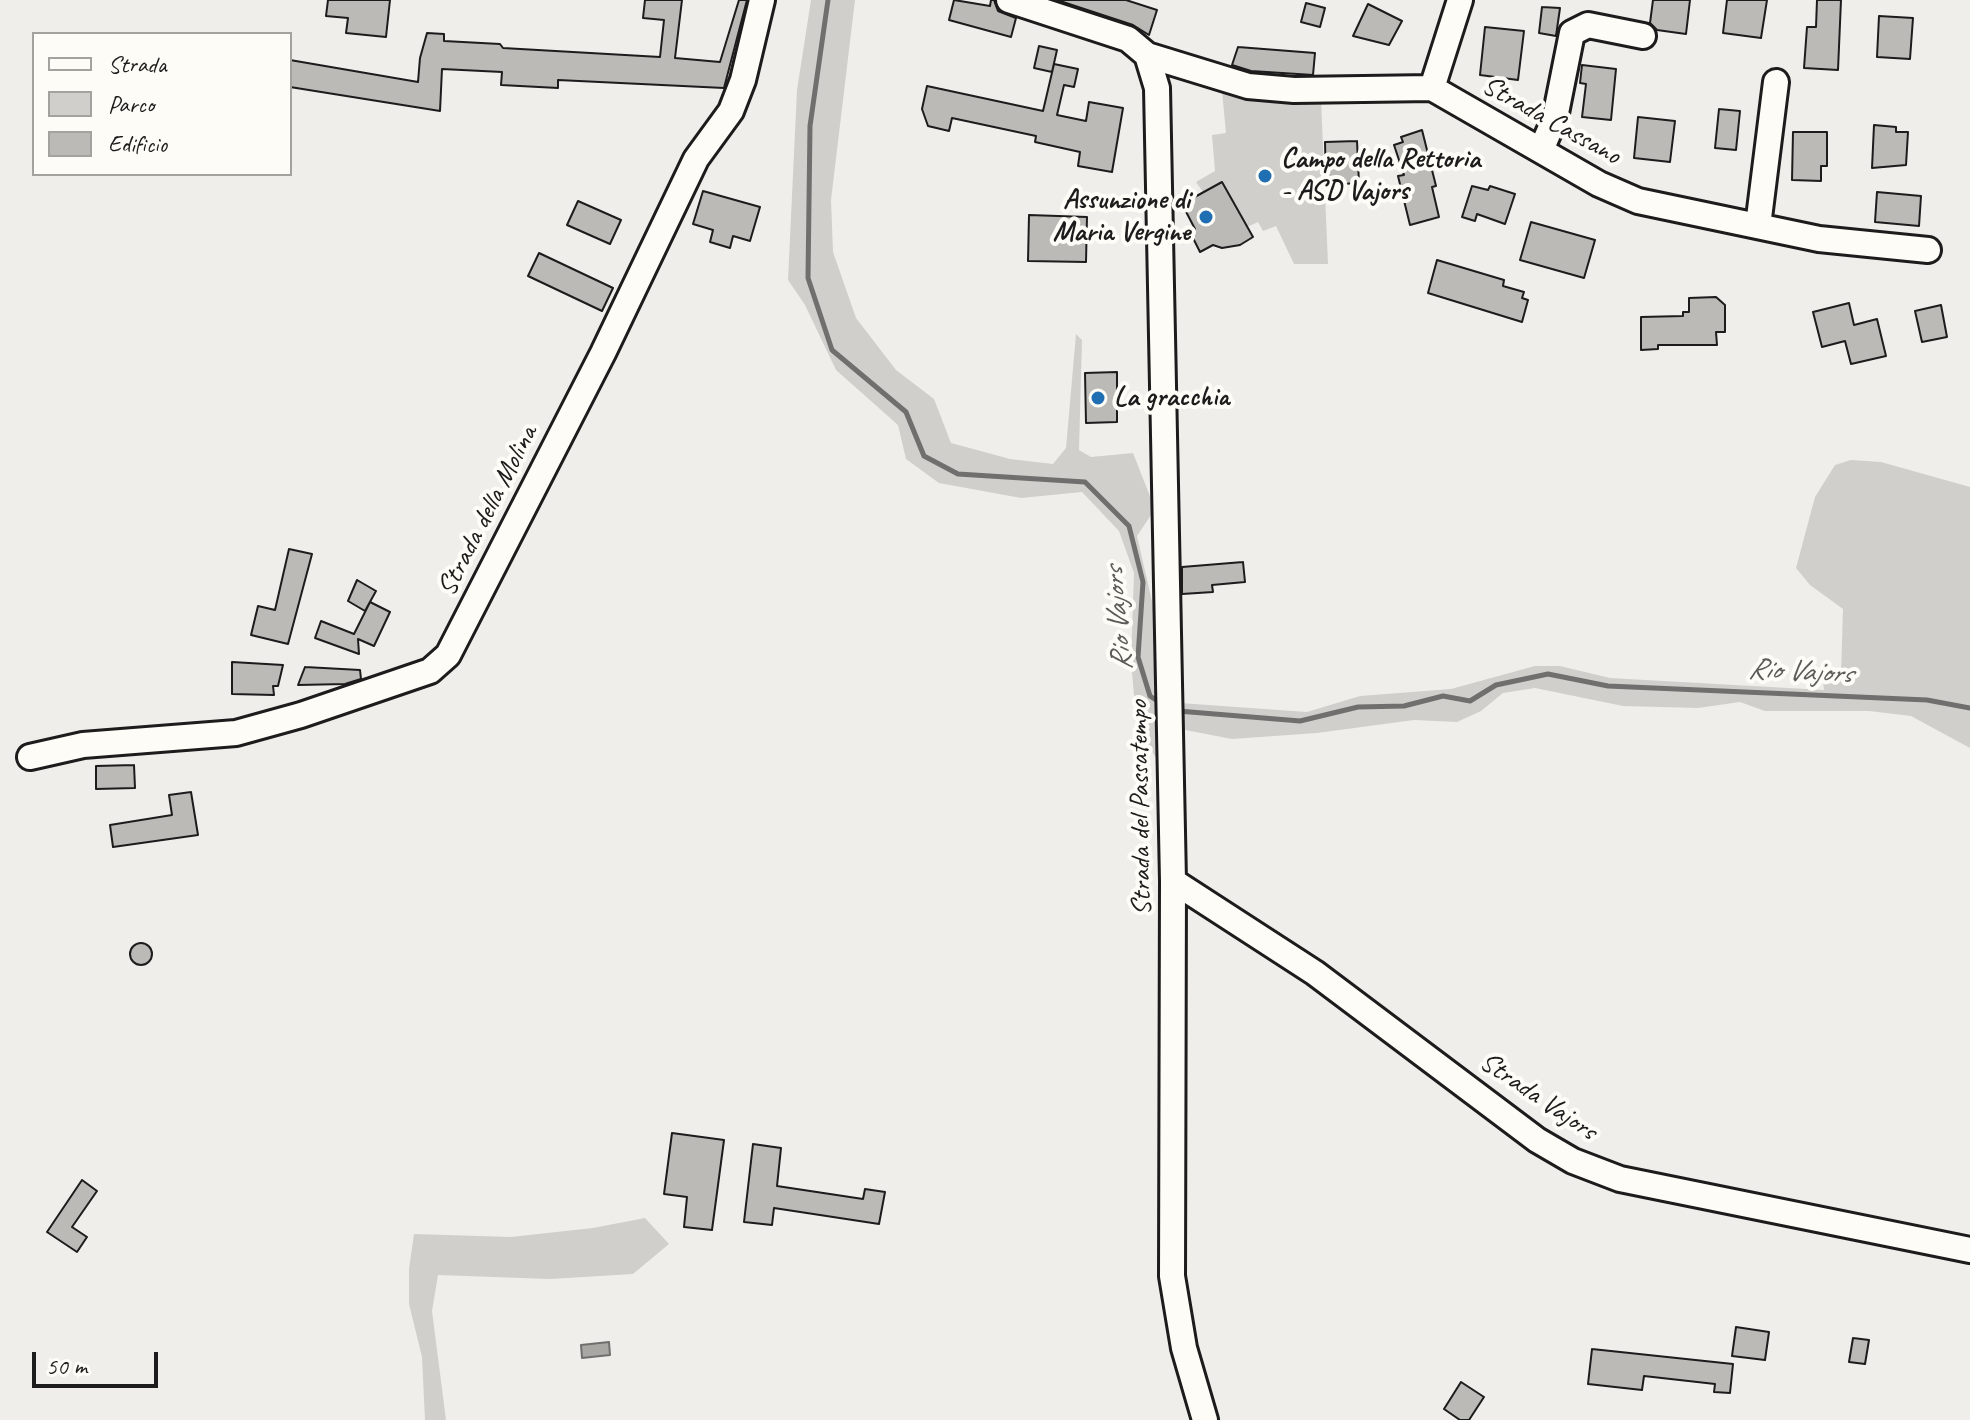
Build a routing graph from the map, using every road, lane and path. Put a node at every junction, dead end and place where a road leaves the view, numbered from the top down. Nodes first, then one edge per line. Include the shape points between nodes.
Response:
1 (762, 0) edge
2 (1009, 0) edge
3 (1460, 0) edge
4 (1643, 36) dead end
5 (1147, 55) junction
6 (1776, 82) dead end
7 (1432, 88) junction
8 (1541, 150) junction
9 (1758, 226) junction
10 (1928, 250) dead end
11 (30, 757) dead end
12 (1173, 881) junction
13 (1970, 1250) edge
14 (1205, 1420) edge

1 - 11 street, Strada della Molina via 731,111 696,159 448,655 430,671 236,733 83,745
2 - 5 street via 1128,39
3 - 7 street
4 - 8 street via 1588,25 1572,33 1555,118
5 - 7 street via 1248,86
5 - 12 street, Strada del Passatempo via 1157,88
6 - 9 street
7 - 8 street, Strada Cassano
8 - 9 street, Strada Cassano via 1638,201
9 - 10 street, Strada Cassano via 1861,245
12 - 13 street, Strada Vajors via 1315,973 1537,1140 1573,1161 1620,1179
12 - 14 street, Strada del Passatempo via 1172,1276 1184,1348

